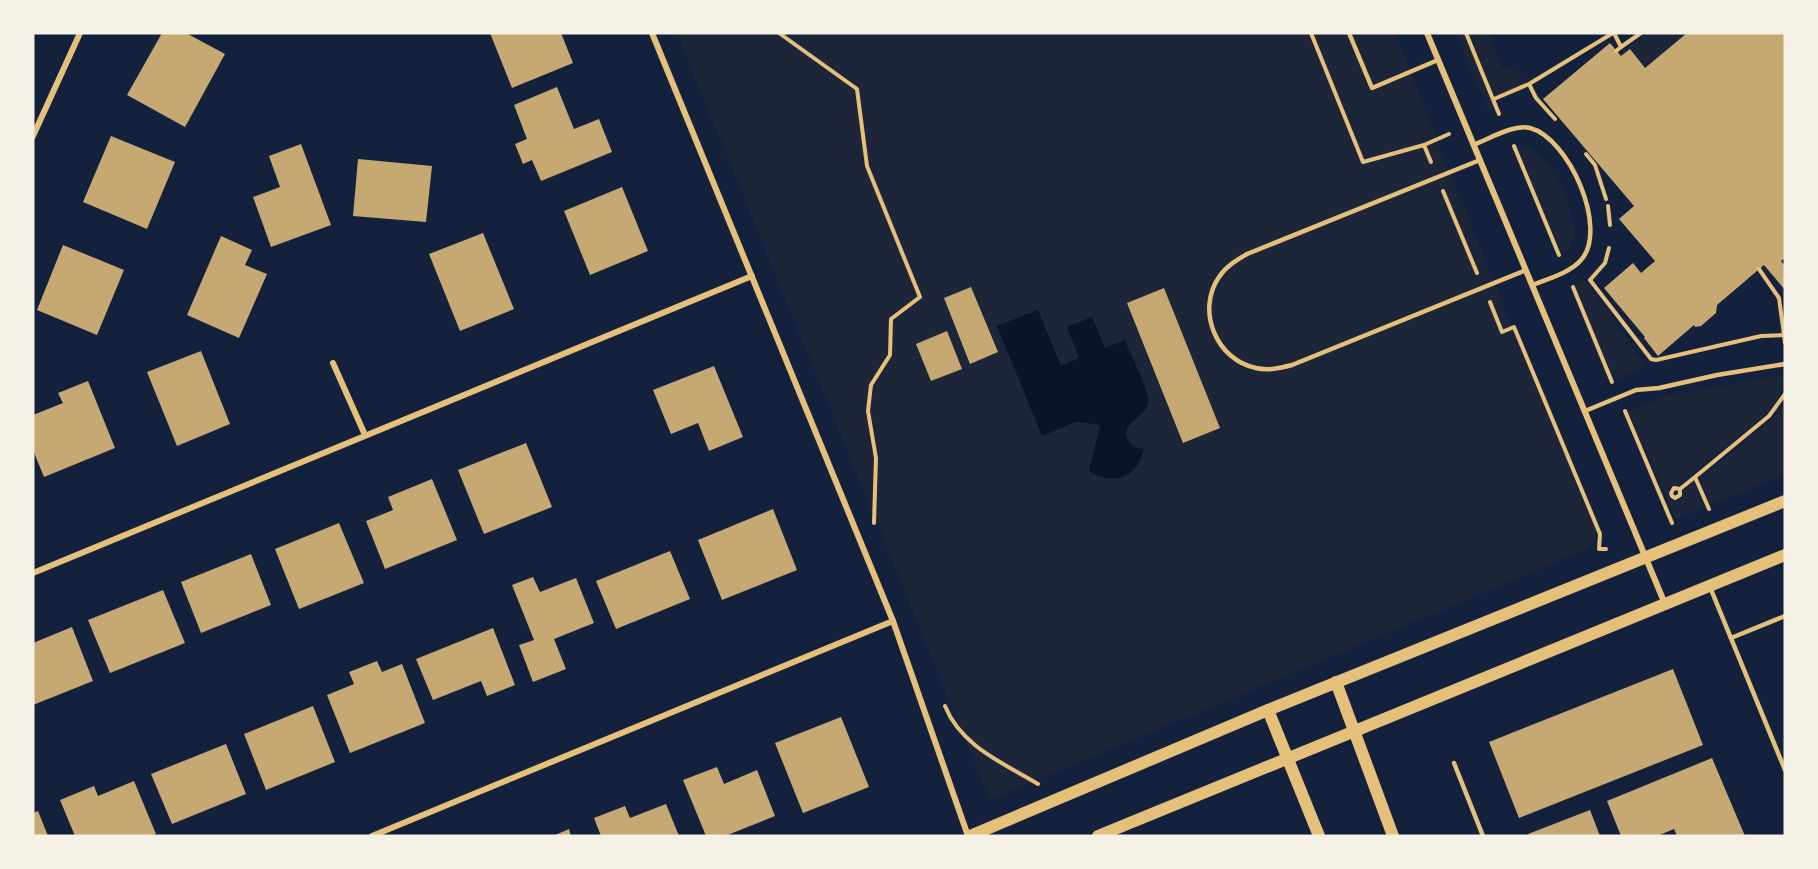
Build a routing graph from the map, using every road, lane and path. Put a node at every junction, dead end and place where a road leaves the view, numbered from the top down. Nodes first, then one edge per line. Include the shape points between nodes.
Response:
1 (80, 33) edge
2 (652, 33) edge
3 (779, 33) edge
4 (1311, 33) edge
5 (1349, 33) edge
6 (1427, 33) edge
7 (1614, 33) edge
8 (1641, 33) edge
9 (1621, 47) junction
10 (1616, 51) dead end
11 (1438, 60) junction
12 (1529, 84) junction
13 (1494, 99) dead end
14 (1498, 113) dead end
15 (1557, 121) dead end
16 (1466, 126) junction
17 (33, 136) edge
18 (1424, 145) junction
19 (1473, 145) junction
20 (1581, 147) dead end
21 (1480, 160) junction
22 (1437, 177) junction
23 (1610, 231) dead end
24 (1609, 243) dead end
25 (1759, 269) dead end
26 (1526, 270) junction
27 (752, 276) junction
28 (1532, 285) junction
29 (1483, 288) junction
30 (1784, 335) edge
31 (1785, 343) edge
32 (333, 363) dead end
33 (1785, 364) edge
34 (1785, 394) edge
35 (1785, 403) edge
36 (1779, 404) junction
37 (1585, 411) junction
38 (364, 435) junction
39 (1695, 477) junction
40 (1680, 489) dead end
41 (1785, 501) edge
42 (874, 527) dead end
43 (1716, 528) junction
44 (1637, 537) junction
45 (1599, 549) junction
46 (1593, 554) dead end
47 (1785, 555) edge
48 (1645, 557) junction
49 (33, 573) edge
50 (1710, 586) junction
51 (1665, 604) junction
52 (1785, 616) edge
53 (893, 621) junction
54 (1731, 638) junction
55 (1336, 682) junction
56 (945, 705) dead end
57 (1268, 710) junction
58 (1355, 730) junction
59 (1288, 758) junction
60 (1454, 763) dead end
61 (1785, 770) edge
62 (1041, 785) dead end
63 (372, 836) edge
64 (969, 836) edge
65 (1098, 836) edge
66 (1319, 836) edge
67 (1394, 836) edge
68 (1483, 836) edge

1 - 17 street
2 - 27 street
3 - 42 path via 857,89 867,166 920,297 891,319 890,355 871,385 868,411 876,458
4 - 18 path via 1363,162
5 - 11 lane via 1372,88
6 - 11 street
7 - 9 path
7 - 12 path
8 - 9 path
9 - 10 path
11 - 16 street
12 - 13 path
12 - 15 path
14 - 16 path
16 - 18 path
16 - 19 street
18 - 22 path
19 - 21 street
19 - 28 lane via 1515,129 1529,128 1552,141 1578,181 1588,212 1588,248 1581,260 1566,271
20 - 23 path via 1600,177
21 - 22 lane
21 - 26 street
22 - 29 path
22 - 29 lane via 1231,264 1218,278 1211,295 1209,314 1213,332 1223,349 1237,361 1255,368 1274,369
24 - 30 path via 1605,263 1590,280 1651,359 1761,336
25 - 30 path via 1779,298
26 - 28 street
26 - 29 lane
27 - 38 street
27 - 53 street
28 - 37 street
29 - 45 path via 1502,332 1514,327 1600,534
30 - 31 path
32 - 38 street
33 - 37 lane via 1636,390
34 - 36 path
35 - 36 path
36 - 39 path
37 - 44 street
38 - 49 street
39 - 40 path
39 - 43 path
41 - 43 main road
43 - 48 main road
44 - 45 path
44 - 48 street
45 - 46 path
47 - 50 main road
48 - 51 street
48 - 55 main road
50 - 51 main road
50 - 54 lane
51 - 58 main road
52 - 54 lane
53 - 63 street
53 - 64 street
54 - 61 lane
55 - 57 main road
55 - 58 main road
56 - 62 path via 949,717 973,745
57 - 59 main road
57 - 64 main road
58 - 59 main road
58 - 67 main road
59 - 65 main road
59 - 66 main road
60 - 68 lane

